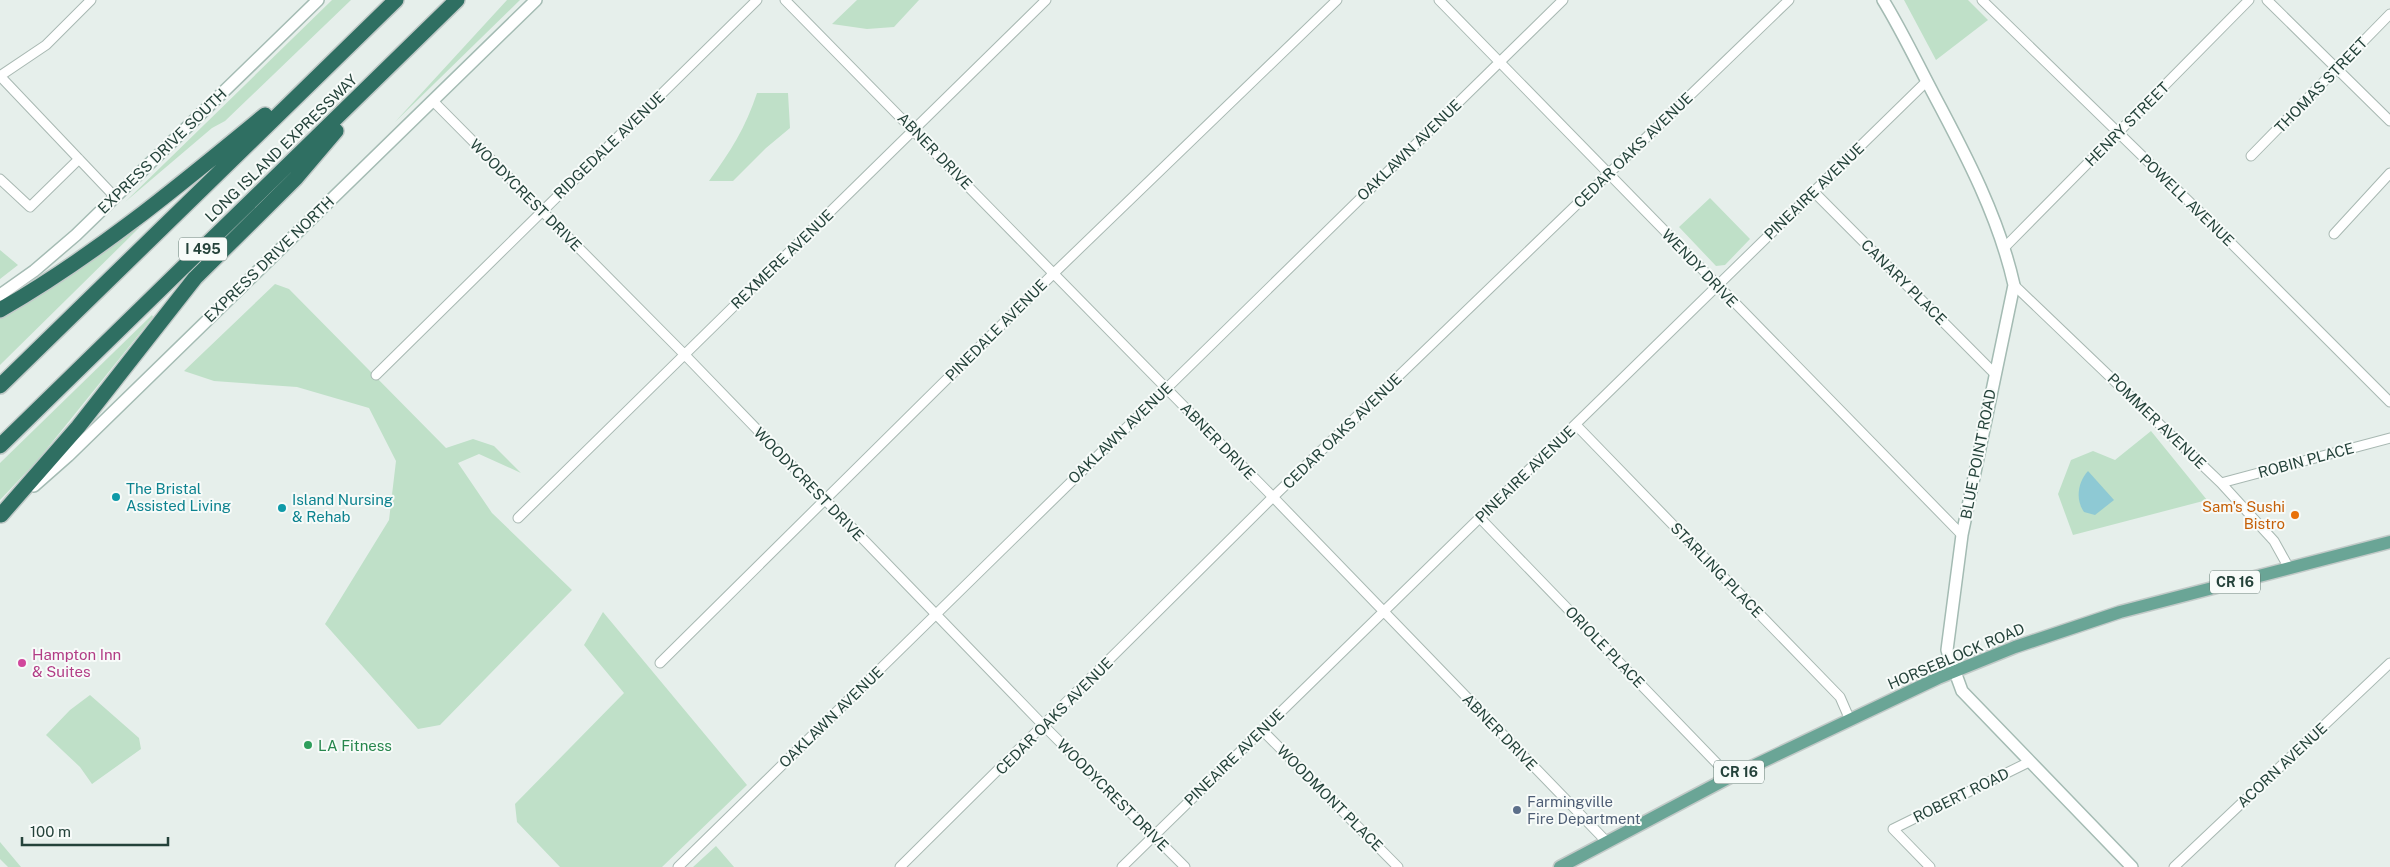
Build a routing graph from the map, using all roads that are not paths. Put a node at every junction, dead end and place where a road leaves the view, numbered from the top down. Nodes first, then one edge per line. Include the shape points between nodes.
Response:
1 (91, 0) edge
2 (318, 0) edge
3 (396, 0) edge
4 (457, 0) edge
5 (536, 0) edge
6 (758, 0) edge
7 (786, 0) edge
8 (1046, 0) edge
9 (1337, 0) edge
10 (1439, 0) edge
11 (1563, 0) edge
12 (1789, 0) edge
13 (1884, 0) edge
14 (1982, 0) edge
15 (2249, 0) edge
16 (2268, 0) edge
17 (2390, 14) edge
18 (347, 47) junction
19 (404, 52) junction
20 (1499, 62) junction
21 (2336, 70) junction
22 (0, 76) edge
23 (1927, 81) junction
24 (433, 101) junction
25 (2390, 121) edge
26 (914, 130) junction
27 (2118, 134) junction
28 (2251, 156) dead end
29 (79, 159) junction
30 (1609, 172) junction
31 (2390, 173) edge
32 (0, 179) edge
33 (1814, 192) junction
34 (115, 197) junction
35 (542, 211) junction
36 (2334, 234) dead end
37 (2004, 248) junction
38 (1053, 274) junction
39 (2014, 284) junction
40 (1716, 285) junction
41 (0, 295) edge
42 (0, 310) edge
43 (684, 354) junction
44 (1994, 373) junction
45 (376, 375) dead end
46 (0, 386) edge
47 (1166, 388) junction
48 (2390, 402) edge
49 (1576, 425) junction
50 (2390, 438) edge
51 (0, 446) edge
52 (2221, 483) junction
53 (1273, 497) junction
54 (825, 500) junction
55 (0, 516) edge
56 (518, 518) dead end
57 (1480, 518) junction
58 (1962, 534) junction
59 (2390, 542) edge
60 (2289, 568) junction
61 (1383, 611) junction
62 (936, 613) junction
63 (660, 663) dead end
64 (2390, 663) edge
65 (1954, 672) junction
66 (1850, 720) junction
67 (1044, 726) junction
68 (1262, 730) junction
69 (2029, 762) junction
70 (1730, 777) junction
71 (1154, 835) junction
72 (1606, 841) junction
73 (678, 867) edge
74 (900, 867) edge
75 (1122, 867) edge
76 (1186, 867) edge
77 (1398, 867) edge
78 (1560, 867) edge
79 (1930, 867) edge
80 (2132, 867) edge
81 (2174, 867) edge

1 - 22 street via 46,45
2 - 34 main road, EXPRESS DRIVE SOUTH
3 - 18 highway, LONG ISLAND EXPRESSWAY / I 495
4 - 19 highway, LONG ISLAND EXPRESSWAY / I 495
5 - 24 main road, EXPRESS DRIVE NORTH
6 - 35 street, RIDGEDALE AVENUE
7 - 26 street, ABNER DRIVE
8 - 26 street, REXMERE AVENUE
9 - 38 street, PINEDALE AVENUE
10 - 20 street, WENDY DRIVE
11 - 20 street, OAKLAWN AVENUE
12 - 30 street, CEDAR OAKS AVENUE
13 - 23 main road, BLUE POINT ROAD
14 - 27 street, POWELL AVENUE
15 - 27 street, HENRY STREET
16 - 21 street
17 - 21 street, THOMAS STREET
18 - 42 highway via 139,218 82,259
18 - 46 highway, LONG ISLAND EXPRESSWAY / I 495
19 - 51 highway, LONG ISLAND EXPRESSWAY / I 495
19 - 55 highway via 296,178 195,278 78,427
20 - 30 street, WENDY DRIVE
20 - 47 street, OAKLAWN AVENUE
21 - 25 street
21 - 28 street, THOMAS STREET
22 - 29 street
23 - 33 street, PINEAIRE AVENUE
23 - 37 main road, BLUE POINT ROAD via 1967,157
24 - 35 street, WOODYCREST DRIVE
24 - 55 main road, EXPRESS DRIVE NORTH via 68,456
26 - 38 street, ABNER DRIVE
26 - 43 street, REXMERE AVENUE
27 - 37 street, HENRY STREET
27 - 48 street, POWELL AVENUE
29 - 32 street via 30,208
29 - 34 street
30 - 40 street, WENDY DRIVE
30 - 53 street, CEDAR OAKS AVENUE
31 - 36 street
33 - 40 street, PINEAIRE AVENUE
33 - 44 street, CANARY PLACE
34 - 41 main road, EXPRESS DRIVE SOUTH via 50,257
35 - 43 street, WOODYCREST DRIVE
35 - 45 street, RIDGEDALE AVENUE
37 - 39 main road, BLUE POINT ROAD
38 - 47 street, ABNER DRIVE
38 - 54 street, PINEDALE AVENUE
39 - 44 main road, BLUE POINT ROAD
39 - 52 street, POMMER AVENUE
40 - 49 street, PINEAIRE AVENUE
40 - 58 street, WENDY DRIVE
43 - 54 street, WOODYCREST DRIVE
43 - 56 street, REXMERE AVENUE
44 - 58 main road, BLUE POINT ROAD
47 - 53 street, ABNER DRIVE
47 - 62 street, OAKLAWN AVENUE
49 - 57 street, PINEAIRE AVENUE
49 - 66 street, STARLING PLACE via 1840,697
50 - 52 street, ROBIN PLACE
52 - 60 street, POMMER AVENUE via 2274,541
53 - 61 street, ABNER DRIVE
53 - 67 street, CEDAR OAKS AVENUE
54 - 62 street, WOODYCREST DRIVE
54 - 63 street, PINEDALE AVENUE
57 - 61 street, PINEAIRE AVENUE
57 - 70 street, ORIOLE PLACE
58 - 65 main road, BLUE POINT ROAD via 1947,650
59 - 60 main road, HORSEBLOCK ROAD / CR 16
60 - 65 main road, HORSEBLOCK ROAD / CR 16 via 2081,623
61 - 68 street, PINEAIRE AVENUE
61 - 72 street, ABNER DRIVE
62 - 67 street, WOODYCREST DRIVE
62 - 73 street, OAKLAWN AVENUE
64 - 81 street, ACORN AVENUE
65 - 66 main road, HORSEBLOCK ROAD / CR 16
65 - 69 main road, BLUE POINT ROAD via 1962,691
66 - 70 main road, HORSEBLOCK ROAD / CR 16
67 - 71 street, WOODYCREST DRIVE
67 - 74 street, CEDAR OAKS AVENUE
68 - 71 street, PINEAIRE AVENUE
68 - 77 street, WOODMONT PLACE
69 - 79 street, ROBERT ROAD via 1893,829
69 - 80 main road, BLUE POINT ROAD
70 - 72 main road, HORSEBLOCK ROAD / CR 16
71 - 75 street, PINEAIRE AVENUE
71 - 76 street, WOODYCREST DRIVE
72 - 78 main road, HORSEBLOCK ROAD / CR 16

